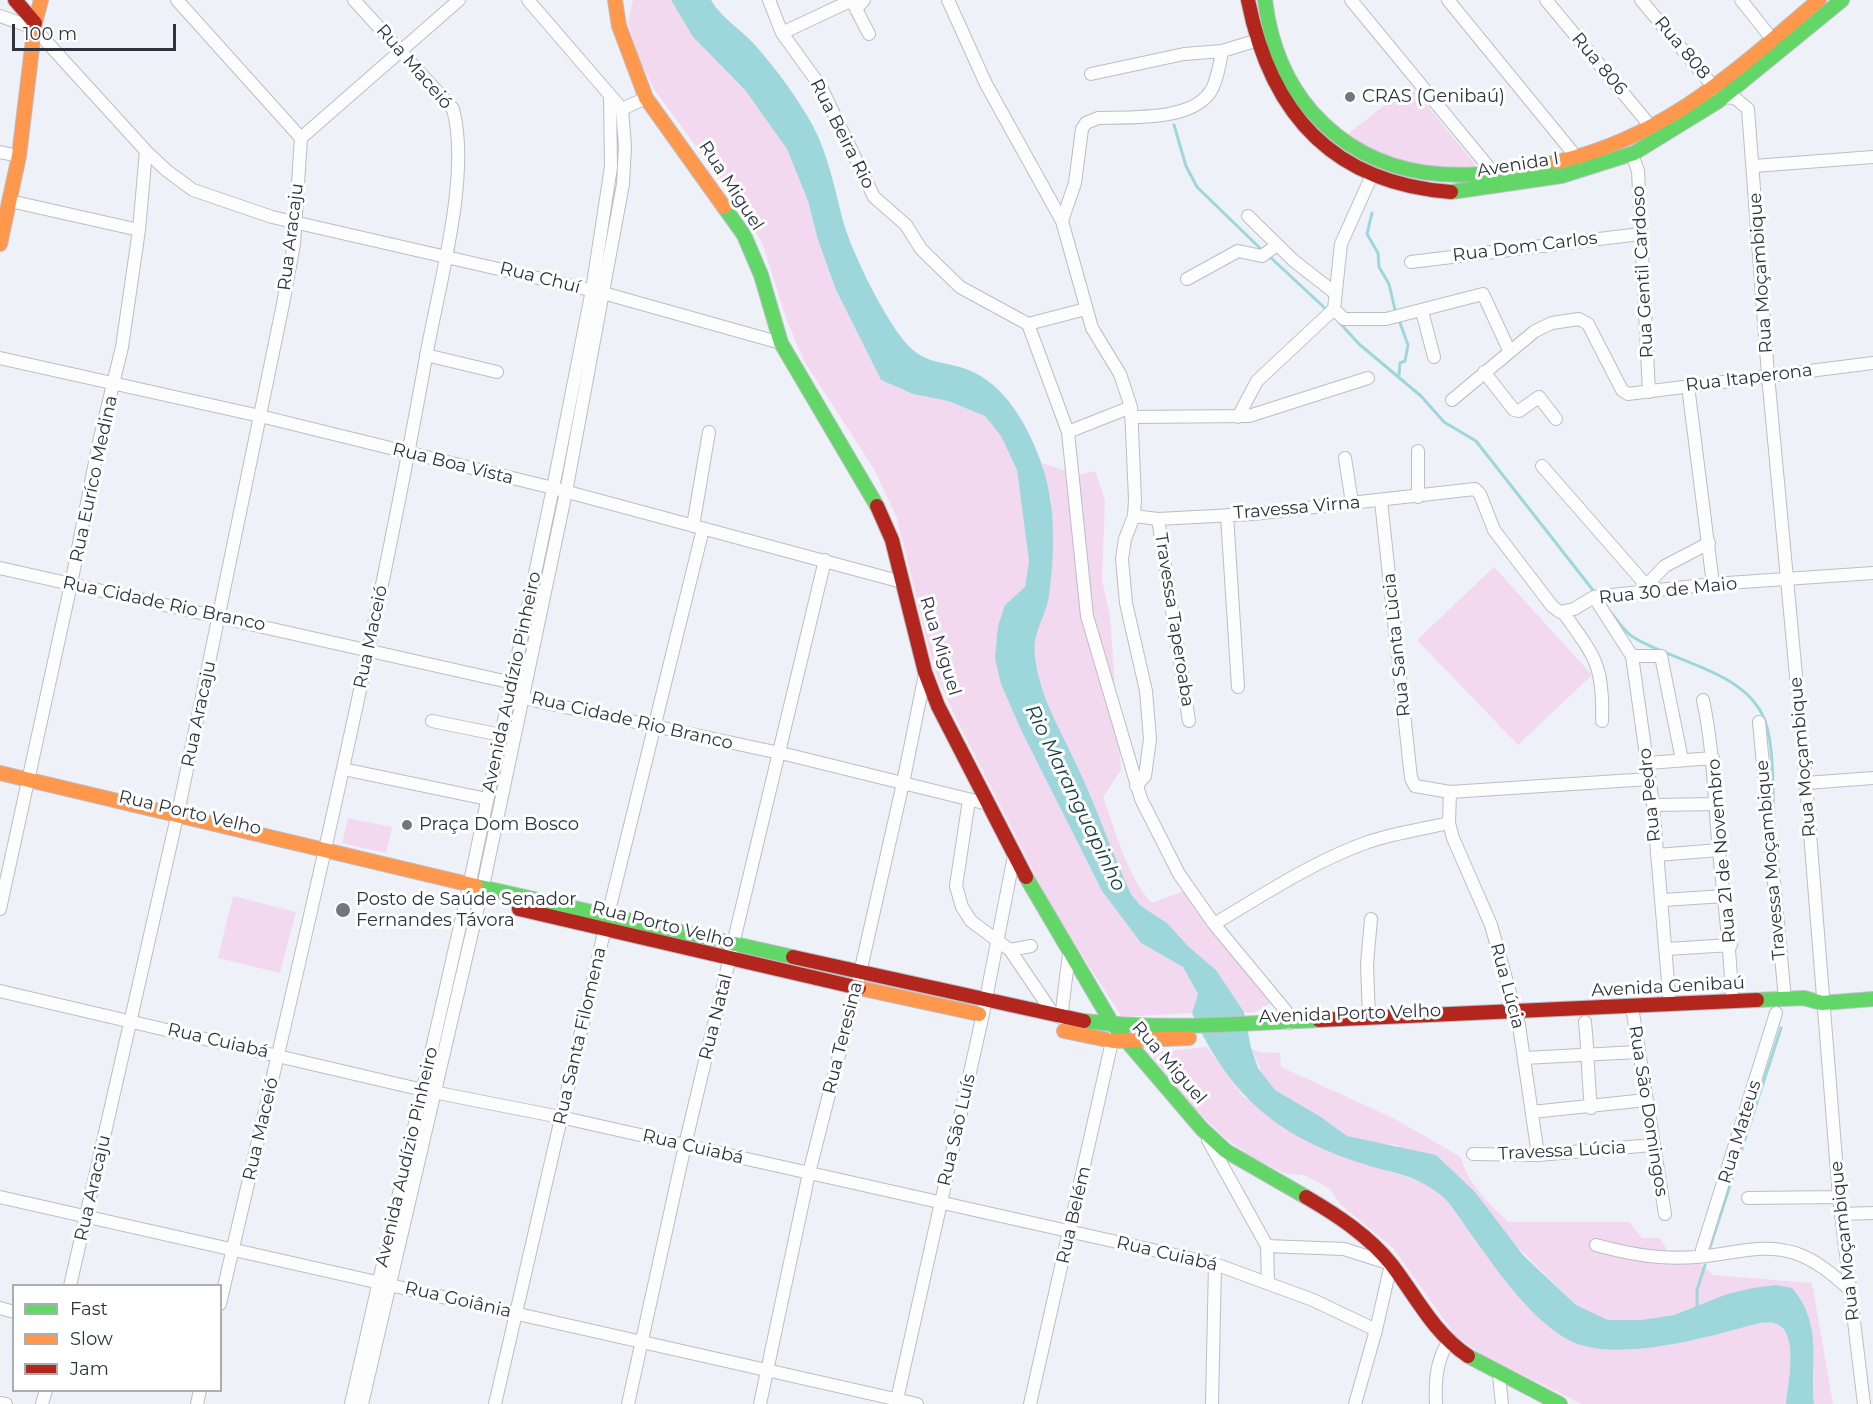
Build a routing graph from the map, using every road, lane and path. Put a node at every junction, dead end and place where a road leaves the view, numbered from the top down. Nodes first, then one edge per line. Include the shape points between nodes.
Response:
1 (15, 0) edge
2 (41, 0) edge
3 (177, 0) edge
4 (354, 0) edge
5 (459, 0) edge
6 (528, 0) edge
7 (615, 0) edge
8 (769, 0) edge
9 (948, 0) edge
10 (1248, 0) edge
11 (1264, 0) edge
12 (1448, 0) edge
13 (1546, 0) edge
14 (1641, 0) edge
15 (1742, 0) edge
16 (1819, 0) edge
17 (1840, 1) edge
18 (1357, 2) edge
19 (861, 3) edge
20 (0, 16) edge
21 (34, 26) junction
22 (782, 33) junction
23 (869, 34) dead end
24 (1772, 39) junction
25 (1255, 41) junction
26 (1222, 51) junction
27 (400, 52) junction
28 (1091, 74) dead end
29 (1745, 80) junction
30 (1718, 92) junction
31 (610, 96) junction
32 (646, 98) junction
33 (622, 109) junction
34 (1748, 110) junction
35 (1652, 128) junction
36 (301, 138) junction
37 (146, 151) junction
38 (0, 152) edge
39 (1632, 153) junction
40 (19, 156) junction
41 (1873, 157) edge
42 (1578, 159) junction
43 (1754, 166) junction
44 (1495, 174) junction
45 (1372, 175) junction
46 (1504, 186) junction
47 (10, 201) junction
48 (1248, 216) dead end
49 (1062, 221) junction
50 (296, 222) junction
51 (139, 230) junction
52 (1640, 234) junction
53 (0, 244) edge
54 (1277, 245) junction
55 (446, 255) junction
56 (1411, 262) dead end
57 (1187, 279) dead end
58 (598, 291) junction
59 (1335, 293) junction
60 (1086, 309) junction
61 (1422, 310) junction
62 (1332, 312) junction
63 (1028, 324) junction
64 (781, 343) junction
65 (1509, 350) junction
66 (426, 355) junction
67 (1434, 357) dead end
68 (0, 358) edge
69 (1873, 363) edge
70 (497, 372) dead end
71 (1484, 372) junction
72 (1768, 375) junction
73 (1368, 378) dead end
74 (114, 384) junction
75 (1688, 386) junction
76 (1649, 392) junction
77 (1452, 400) dead end
78 (1131, 412) junction
79 (574, 415) junction
80 (260, 416) junction
81 (1238, 417) junction
82 (1556, 419) dead end
83 (709, 432) dead end
84 (1068, 432) junction
85 (1418, 451) dead end
86 (409, 454) junction
87 (1345, 458) dead end
88 (1542, 466) dead end
89 (553, 488) junction
90 (566, 492) junction
91 (1418, 497) junction
92 (1381, 501) junction
93 (1352, 503) junction
94 (1227, 515) junction
95 (1134, 516) junction
96 (1158, 519) junction
97 (698, 528) junction
98 (1708, 543) junction
99 (825, 560) junction
100 (0, 568) edge
101 (1873, 573) edge
102 (1786, 580) junction
103 (902, 582) junction
104 (71, 584) junction
105 (1713, 584) junction
106 (1643, 589) junction
107 (1594, 597) junction
108 (1563, 612) junction
109 (219, 616) junction
110 (369, 650) junction
111 (1632, 656) junction
112 (925, 672) junction
113 (513, 683) junction
114 (1238, 687) dead end
115 (523, 698) junction
116 (1703, 700) dead end
117 (432, 721) dead end
118 (1189, 721) dead end
119 (1602, 721) dead end
120 (1759, 722) dead end
121 (657, 726) junction
122 (501, 735) junction
123 (779, 754) junction
124 (1713, 758) junction
125 (1682, 760) junction
126 (1648, 763) junction
127 (343, 769) junction
128 (0, 773) edge
129 (1873, 778) edge
130 (1649, 779) junction
131 (903, 783) junction
132 (1806, 783) junction
133 (0, 786) edge
134 (27, 786) junction
135 (1136, 786) junction
136 (1450, 792) junction
137 (487, 800) junction
138 (969, 800) junction
139 (988, 804) junction
140 (1716, 804) junction
141 (1653, 805) junction
142 (176, 821) junction
143 (1449, 824) junction
144 (1719, 850) junction
145 (1657, 855) junction
146 (324, 856) junction
147 (1014, 856) junction
148 (475, 892) junction
149 (1725, 896) junction
150 (1663, 900) junction
151 (0, 909) edge
152 (608, 915) junction
153 (1371, 919) dead end
154 (1214, 924) junction
155 (605, 929) junction
156 (997, 943) junction
157 (733, 945) junction
158 (1731, 945) junction
159 (1031, 946) dead end
160 (1667, 949) junction
161 (1010, 950) junction
162 (1069, 954) junction
163 (730, 959) junction
164 (860, 973) junction
165 (856, 987) junction
166 (0, 991) edge
167 (1785, 999) junction
168 (1873, 999) edge
169 (1732, 1002) junction
170 (1822, 1003) junction
171 (1670, 1005) junction
172 (987, 1011) junction
173 (1776, 1013) junction
174 (1630, 1016) junction
175 (1058, 1017) junction
176 (1369, 1018) junction
177 (1517, 1018) junction
178 (131, 1022) junction
179 (1026, 1023) dead end
180 (1289, 1023) junction
181 (1579, 1023) joint
182 (1113, 1025) junction
183 (1250, 1030) junction
184 (1182, 1032) junction
185 (1119, 1041) junction
186 (433, 1045) junction
187 (446, 1049) junction
188 (1638, 1052) junction
189 (279, 1055) junction
190 (1587, 1057) junction
191 (1524, 1058) junction
192 (430, 1091) junction
193 (1646, 1100) junction
194 (1591, 1108) junction
195 (1532, 1112) junction
196 (560, 1117) junction
197 (1202, 1129) junction
198 (685, 1145) junction
199 (1652, 1145) junction
200 (1473, 1154) dead end
201 (1538, 1155) junction
202 (809, 1173) junction
203 (0, 1197) edge
204 (1839, 1197) junction
205 (1748, 1198) dead end
206 (941, 1202) junction
207 (1873, 1213) edge
208 (1665, 1214) dead end
209 (1841, 1215) junction
210 (86, 1217) junction
211 (1070, 1233) junction
212 (1596, 1245) dead end
213 (1267, 1246) junction
214 (233, 1250) junction
215 (1702, 1250) dead end
216 (1215, 1264) junction
217 (1390, 1264) junction
218 (1268, 1282) junction
219 (384, 1283) junction
220 (70, 1284) edge
221 (1848, 1288) junction
222 (222, 1296) edge
223 (516, 1313) junction
224 (1376, 1330) junction
225 (1448, 1341) junction
226 (642, 1343) junction
227 (368, 1350) junction
228 (768, 1371) junction
229 (1499, 1375) junction
230 (897, 1401) edge
231 (0, 1403) edge
232 (6, 1404) edge
233 (351, 1404) edge
234 (362, 1404) edge
235 (495, 1404) edge
236 (628, 1404) edge
237 (760, 1404) edge
238 (917, 1404) edge
239 (1030, 1404) edge
240 (1212, 1404) edge
241 (1355, 1404) edge
242 (1436, 1404) edge
243 (1502, 1404) edge
244 (1560, 1404) edge
245 (1864, 1404) edge

1 - 21 main road
2 - 21 main road
3 - 36 street
4 - 27 street, Rua Maceió
5 - 27 street
6 - 31 street
7 - 32 main road, Rua Miguel via 622,36
8 - 22 street, Rua Beira Rio
9 - 49 street via 986,84
10 - 25 main road, Avenida I
11 - 44 main road, Avenida I via 1272,42 1289,83 1332,134 1350,148 1377,162 1411,172 1452,177
12 - 42 street
13 - 35 street, Rua 806
14 - 30 street, Rua 808
15 - 24 street
16 - 24 main road, Avenida I
17 - 29 main road, Avenida I
18 - 44 street
19 - 22 street via 848,2
19 - 23 street via 856,9
20 - 21 street
21 - 37 street, Rua Chuí
21 - 40 main road
22 - 63 street, Rua Beira Rio via 821,87 874,197 906,225 921,249 960,287
24 - 30 main road, Avenida I
25 - 26 street
25 - 45 main road, Avenida I via 1273,84 1292,114 1333,154
26 - 28 street via 1184,54
26 - 49 street via 1214,87 1192,107 1175,113 1098,118 1086,123 1075,183
27 - 36 street
27 - 55 street, Rua Maceió via 453,109 458,129
29 - 30 main road, Avenida I
29 - 34 street, Rua Moçambique
30 - 34 street via 1735,98
30 - 35 main road, Avenida I
30 - 39 main road, Avenida I via 1673,132
31 - 33 street
31 - 58 street, Avenida Audízio Pinheiro via 611,167
32 - 33 street
32 - 64 main road, Rua Miguel via 744,235 761,275
33 - 58 street, Avenida Audízio Pinheiro via 623,184
34 - 43 street, Rua Moçambique
35 - 42 main road, Avenida I
36 - 50 street, Rua Aracaju
37 - 50 street, Rua Chuí via 192,190
37 - 51 street, Rua Euríco Medina
38 - 40 street
39 - 46 main road, Avenida I via 1586,171
39 - 52 street, Rua Gentil Cardoso via 1638,171
40 - 47 main road
41 - 43 street
42 - 44 main road, Avenida I
43 - 72 street, Rua Moçambique
44 - 46 street
45 - 46 main road, Avenida I via 1390,182 1456,192
45 - 59 street via 1341,244
47 - 51 street
47 - 53 main road
48 - 54 street
49 - 60 street
50 - 55 street, Rua Chuí
50 - 80 street, Rua Aracaju
51 - 74 street, Rua Euríco Medina via 130,305
52 - 56 street, Rua Dom Carlos
52 - 76 street, Rua Gentil Cardoso
54 - 57 street via 1265,255 1238,251
54 - 59 street
55 - 58 street, Rua Chuí
55 - 66 street, Rua Maceió
58 - 64 street, Rua Chuí
58 - 79 street, Avenida Audízio Pinheiro
59 - 62 street
60 - 63 street
60 - 78 street via 1096,338 1120,374
61 - 62 street via 1347,319
61 - 65 street via 1483,294
61 - 67 street
62 - 81 street via 1257,381
63 - 84 street
64 - 103 main road, Rua Miguel via 869,489 892,540
65 - 71 street
65 - 76 street, Rua Itaperona via 1544,326 1579,319 1585,321 1625,393
66 - 70 street
66 - 86 street, Rua Maceió
68 - 74 street, Rua Boa Vista
69 - 72 street, Rua Itaperona
71 - 77 street
71 - 82 street via 1514,410 1519,411 1539,397
72 - 75 street, Rua Itaperona
72 - 102 street, Rua Moçambique
73 - 81 street
74 - 80 street, Rua Boa Vista
74 - 104 street, Rua Euríco Medina
75 - 76 street, Rua Itaperona
75 - 98 street
78 - 81 street
78 - 84 street
78 - 95 street
79 - 89 street, Avenida Audízio Pinheiro
79 - 90 street, Avenida Audízio Pinheiro
80 - 86 street, Rua Boa Vista
80 - 109 street, Rua Aracaju
83 - 97 street, Rua Santa Filomena
84 - 135 street via 1086,616
85 - 91 street
86 - 89 street, Rua Boa Vista
86 - 110 street, Rua Maceió
87 - 93 street
88 - 106 street
89 - 90 street, Rua Boa Vista
89 - 113 street, Avenida Audízio Pinheiro
90 - 97 street, Rua Boa Vista
90 - 115 street, Avenida Audízio Pinheiro
91 - 92 street, Travessa Virna
91 - 108 street, Travessa Virna via 1479,491 1494,530 1552,606
92 - 93 street, Travessa Virna
92 - 136 street, Rua Santa Lùcia via 1411,778 1418,788
93 - 94 street, Travessa Virna
94 - 96 street, Travessa Virna
94 - 114 street
95 - 96 street, Travessa Virna
95 - 135 street via 1122,560 1126,603 1146,691 1150,739 1145,776
96 - 118 street, Travessa Taperoaba
97 - 99 street, Rua Boa Vista
97 - 121 street, Rua Santa Filomena
98 - 105 street
98 - 106 street via 1665,566
99 - 103 street, Rua Boa Vista
99 - 123 street, Rua Natal
100 - 104 street, Rua Cidade Rio Branco
101 - 102 street, Rua 30 de Maio
102 - 105 street, Rua 30 de Maio
102 - 132 street, Rua Moçambique
103 - 112 main road, Rua Miguel
104 - 109 street, Rua Cidade Rio Branco
104 - 134 street, Rua Euríco Medina
105 - 106 street, Rua 30 de Maio
106 - 107 street, Rua 30 de Maio
107 - 108 street, Rua 30 de Maio
107 - 111 street, Rua Pedro
108 - 119 street via 1600,671
109 - 110 street, Rua Cidade Rio Branco
109 - 142 street, Rua Aracaju
110 - 113 street, Rua Cidade Rio Branco
110 - 127 street, Rua Maceió
111 - 125 street via 1661,656
111 - 126 street, Rua Pedro
112 - 131 street, Rua Teresina
112 - 139 main road, Rua Miguel
113 - 115 street, Rua Cidade Rio Branco
113 - 122 street, Avenida Audízio Pinheiro
115 - 121 street, Rua Cidade Rio Branco
115 - 148 street, Avenida Audízio Pinheiro
116 - 124 street, Rua 21 de Novembro
117 - 122 street
120 - 167 street, Travessa Moçambique
121 - 123 street, Rua Cidade Rio Branco
121 - 152 street, Rua Santa Filomena
122 - 137 street, Avenida Audízio Pinheiro
123 - 131 street, Rua Cidade Rio Branco
123 - 157 street, Rua Natal
124 - 125 street
124 - 140 street, Rua 21 de Novembro
125 - 126 street
126 - 130 street, Rua Pedro
127 - 137 street
127 - 146 street, Rua Maceió
128 - 134 main road, Rua Porto Velho
129 - 132 street
130 - 136 street
130 - 141 street, Rua Pedro
131 - 138 street, Rua Cidade Rio Branco
131 - 164 street, Rua Teresina
132 - 170 street, Rua Moçambique
133 - 134 main road, Rua Porto Velho
134 - 142 main road, Rua Porto Velho
134 - 151 street, Rua Euríco Medina
135 - 154 street via 1159,839
136 - 143 street
137 - 148 street, Avenida Audízio Pinheiro
138 - 139 street, Rua Cidade Rio Branco
138 - 156 street via 956,886 971,921
139 - 147 main road, Rua Miguel
140 - 141 street
140 - 144 street, Rua 21 de Novembro
141 - 145 street, Rua Pedro
142 - 146 main road, Rua Porto Velho
142 - 178 street, Rua Aracaju
143 - 154 street via 1346,850
143 - 177 street, Rua Lúcia via 1491,925
144 - 145 street
144 - 149 street, Rua 21 de Novembro
145 - 150 street, Rua Pedro
146 - 148 main road, Rua Porto Velho
146 - 189 street, Rua Maceió
147 - 156 street, Rua São Luís
147 - 162 main road, Rua Miguel
148 - 152 main road, Rua Porto Velho
148 - 155 main road, Rua Porto Velho
148 - 186 street, Avenida Audízio Pinheiro
148 - 187 street, Avenida Audízio Pinheiro
149 - 150 street
149 - 158 street, Rua 21 de Novembro
150 - 160 street, Rua Pedro
152 - 155 street, Rua Santa Filomena
152 - 157 main road, Rua Porto Velho
153 - 176 street via 1367,964
154 - 180 street via 1286,1011
155 - 163 main road, Rua Porto Velho
155 - 196 street, Rua Santa Filomena
156 - 161 street
156 - 172 street, Rua São Luís
157 - 163 street, Rua Natal
157 - 164 main road, Rua Porto Velho
158 - 160 street
158 - 169 street, Rua 21 de Novembro
159 - 161 street
160 - 171 street, Rua Pedro
161 - 175 street
162 - 175 street
162 - 182 main road, Rua Miguel
163 - 165 main road, Rua Porto Velho
163 - 198 street, Rua Natal
164 - 165 street, Rua Teresina
164 - 172 main road, Rua Porto Velho
165 - 172 main road, Rua Porto Velho
165 - 202 street, Rua Teresina
166 - 178 street, Rua Cuiabá
167 - 169 main road, Avenida Genibaú
167 - 170 main road, Avenida Genibaú via 1804,998
168 - 170 main road, Avenida Genibaú
169 - 171 main road, Avenida Genibaú
170 - 173 main road, Avenida Genibaú via 1806,1011
170 - 204 street, Rua Moçambique
171 - 174 main road, Avenida Genibaú
172 - 175 main road, Rua Porto Velho
172 - 206 street, Rua São Luís
173 - 174 main road, Avenida Genibaú
173 - 215 street, Rua Mateus
174 - 177 main road, Avenida Genibaú
174 - 188 street, Rua São Domingos
175 - 182 main road, Rua Porto Velho
176 - 177 main road, Avenida Porto Velho
176 - 180 main road, Avenida Porto Velho
177 - 181 main road
177 - 183 main road, Avenida Porto Velho
177 - 191 street, Rua Lúcia
178 - 189 street, Rua Cuiabá
178 - 210 street, Rua Aracaju
179 - 185 main road
180 - 183 main road, Avenida Porto Velho
181 - 190 street
182 - 184 main road, Rua Porto Velho
182 - 185 main road, Rua Miguel
183 - 184 main road, Avenida Porto Velho
184 - 185 main road
185 - 197 main road, Rua Miguel
185 - 211 street, Rua Belém
186 - 187 street
186 - 192 street, Avenida Audízio Pinheiro
187 - 192 street, Avenida Audízio Pinheiro
188 - 190 street
188 - 193 street, Rua São Domingos
189 - 192 street, Rua Cuiabá
189 - 214 street, Rua Maceió
190 - 191 street
190 - 194 street
191 - 195 street, Rua Lúcia
192 - 196 street, Rua Cuiabá
192 - 219 street, Avenida Audízio Pinheiro
193 - 194 street
193 - 199 street, Rua São Domingos
194 - 195 street
195 - 201 street, Rua Lúcia
196 - 198 street, Rua Cuiabá
196 - 223 street, Rua Santa Filomena
197 - 213 street, Rua Miguel
197 - 217 main road via 1226,1151 1334,1213 1365,1237
198 - 202 street, Rua Cuiabá
198 - 226 street, Rua Natal
199 - 201 street, Travessa Lúcia
199 - 208 street, Rua São Domingos
200 - 201 street, Travessa Lúcia
202 - 206 street, Rua Cuiabá
202 - 228 street, Rua Teresina
203 - 210 street, Rua Goiânia
204 - 205 street
204 - 209 street, Rua Moçambique
206 - 211 street, Rua Cuiabá
206 - 230 street, Rua São Luís
207 - 209 street
209 - 221 street, Rua Moçambique
210 - 214 street, Rua Goiânia
210 - 220 street, Rua Aracaju
211 - 216 street, Rua Cuiabá
211 - 239 street, Rua Belém
212 - 221 street via 1636,1255 1677,1258 1758,1248 1783,1250 1816,1263
213 - 217 street via 1344,1249
213 - 218 street, Rua Miguel
214 - 219 street, Rua Goiânia
214 - 222 street, Rua Maceió
216 - 218 street, Rua Cuiabá
216 - 240 street
217 - 224 street
217 - 225 main road via 1426,1317
218 - 224 street, Rua Cuiabá
219 - 223 street, Rua Goiânia
219 - 227 street, Avenida Audízio Pinheiro
221 - 245 street, Rua Moçambique
223 - 226 street, Rua Goiânia
223 - 235 street, Rua Santa Filomena
224 - 241 street
225 - 229 main road
225 - 242 street via 1438,1361
226 - 228 street, Rua Goiânia
226 - 236 street, Rua Natal
227 - 233 street, Avenida Audízio Pinheiro
227 - 234 street, Avenida Audízio Pinheiro
228 - 230 street, Rua Goiânia
228 - 237 street, Rua Teresina
229 - 243 street
229 - 244 main road
230 - 238 street, Rua Goiânia
231 - 232 street

